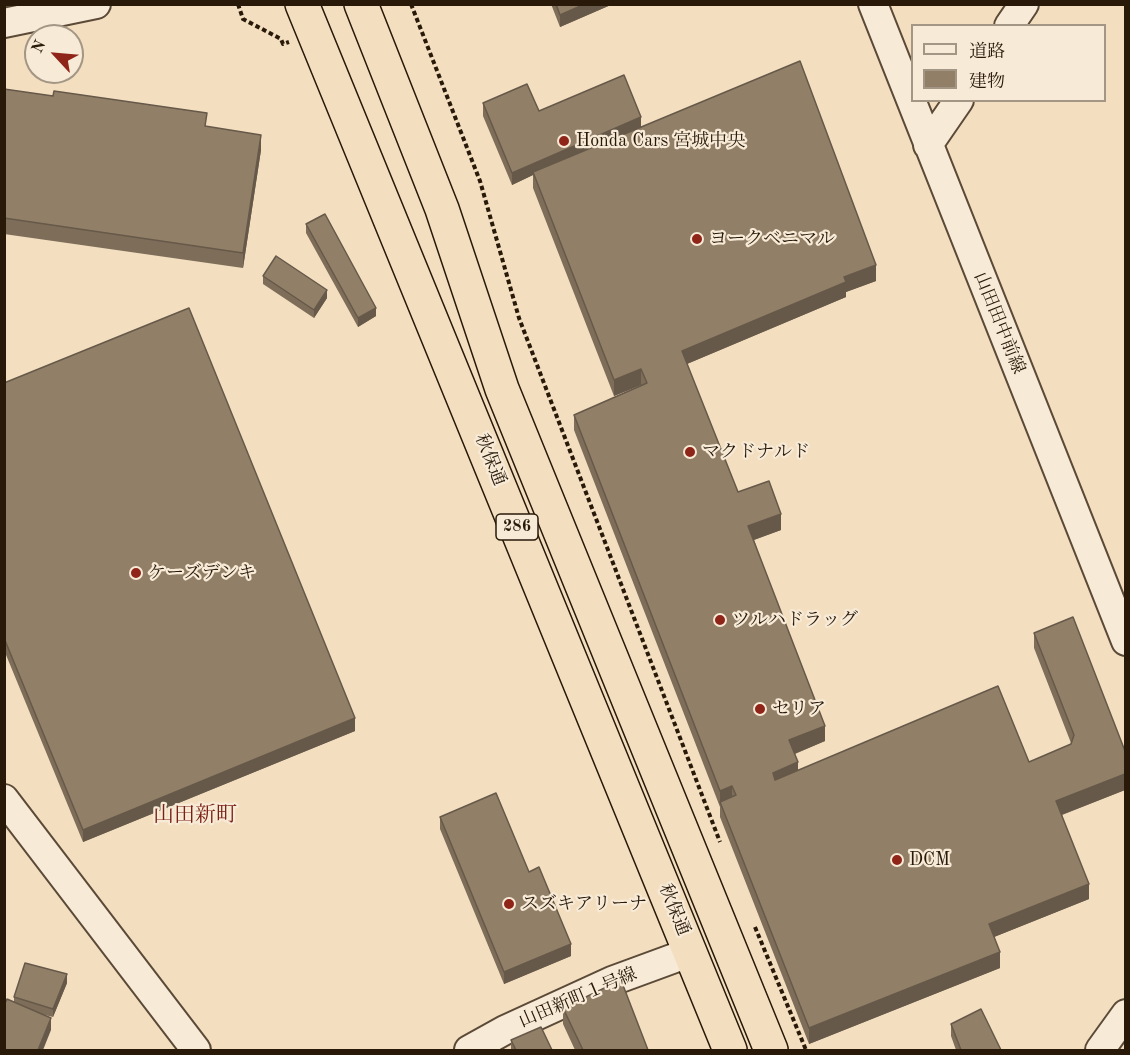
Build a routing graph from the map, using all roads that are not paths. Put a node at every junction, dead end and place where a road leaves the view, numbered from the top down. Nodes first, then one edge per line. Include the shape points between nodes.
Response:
1 (96, 4) edge
2 (302, 4) edge
3 (361, 4) edge
4 (873, 4) edge
5 (1024, 4) edge
6 (4, 23) edge
7 (1010, 24) edge
8 (911, 101) edge
9 (911, 102) edge
10 (958, 102) edge
11 (928, 145) junction
12 (1125, 641) edge
13 (4, 799) edge
14 (691, 952) junction
15 (1125, 1014) edge
16 (196, 1050) edge
17 (469, 1050) edge
18 (730, 1050) edge
19 (771, 1050) edge
20 (1100, 1050) edge

1 - 6 street
2 - 14 highway, 秋保通 / 286
3 - 19 highway, 秋保通 / 286 via 442,209 502,389
4 - 8 street, 山田田中前線
5 - 7 street
9 - 11 street, 山田田中前線
10 - 11 street
11 - 12 street, 山田田中前線
13 - 16 street
14 - 17 street, 山田新町１号線 via 612,981
14 - 18 highway, 秋保通 / 286
15 - 20 street

